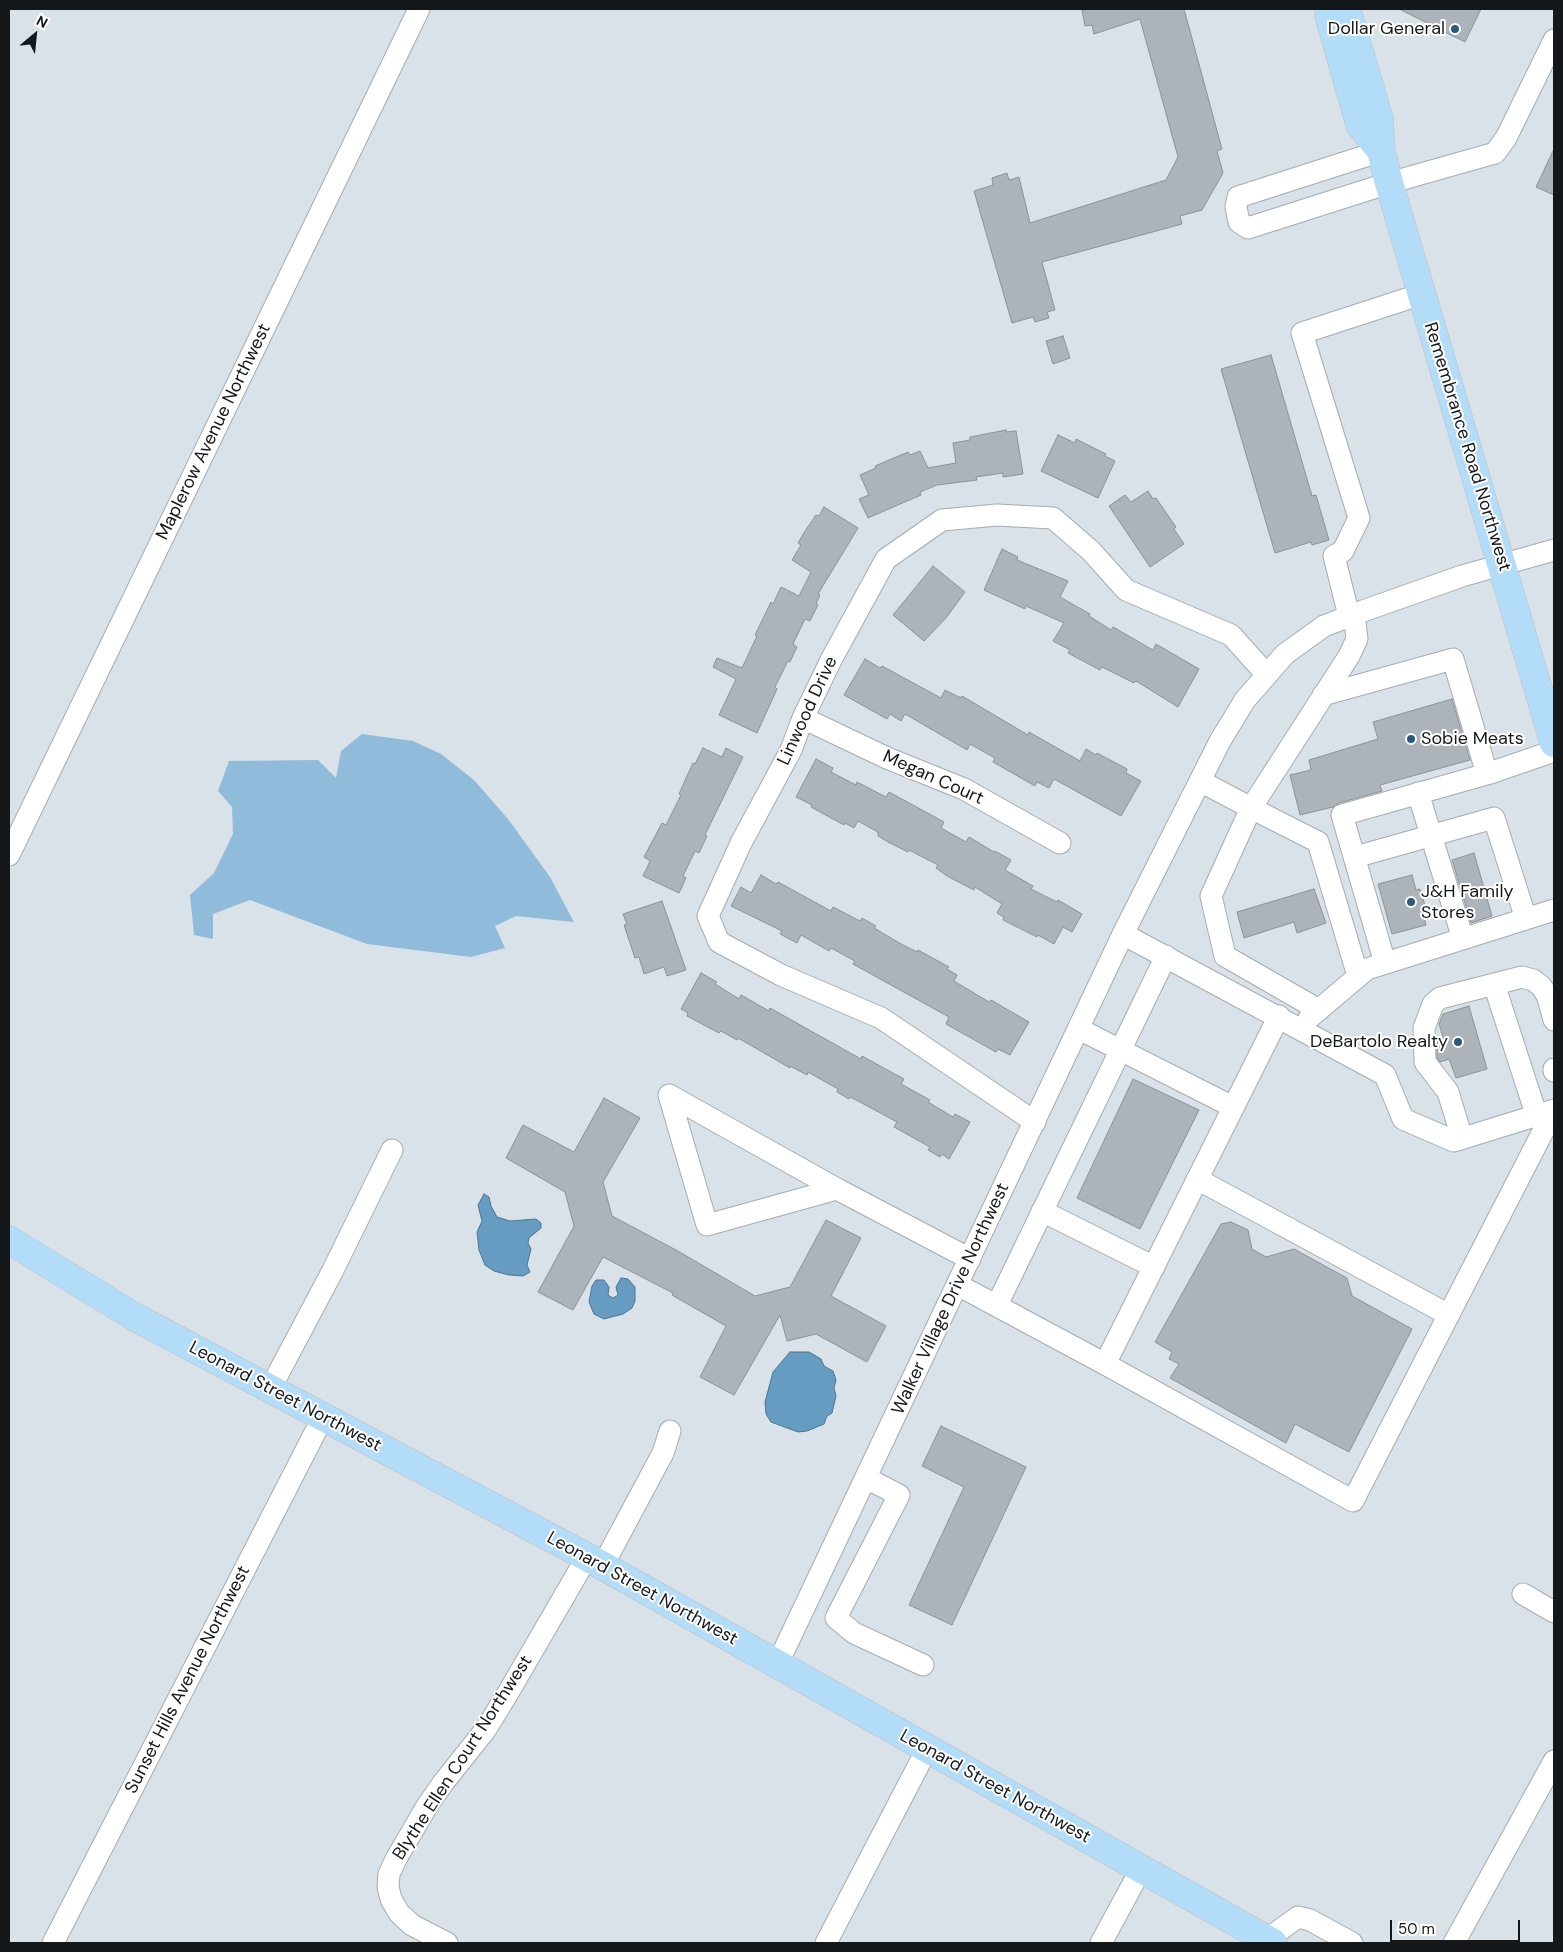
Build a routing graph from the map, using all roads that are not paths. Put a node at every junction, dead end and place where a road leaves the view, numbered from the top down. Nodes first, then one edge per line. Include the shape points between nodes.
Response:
1 (418, 9) edge
2 (1329, 9) edge
3 (1345, 9) edge
4 (1554, 40) edge
5 (1381, 151) junction
6 (1309, 176) junction
7 (1389, 183) junction
8 (1318, 204) junction
9 (1422, 294) junction
10 (1554, 550) edge
11 (1502, 564) junction
12 (1352, 616) junction
13 (1266, 675) junction
14 (1323, 696) junction
15 (803, 718) junction
16 (1554, 743) edge
17 (1554, 751) edge
18 (1487, 774) junction
19 (1200, 781) junction
20 (1418, 793) junction
21 (1251, 808) junction
22 (1432, 837) junction
23 (1060, 843) dead end
24 (9, 855) edge
25 (1355, 857) junction
26 (1554, 910) edge
27 (1526, 919) junction
28 (1124, 934) junction
29 (1463, 939) junction
30 (1166, 956) junction
31 (1386, 963) junction
32 (1358, 976) junction
33 (1494, 984) junction
34 (1319, 1010) junction
35 (1278, 1016) junction
36 (1554, 1020) edge
37 (1298, 1027) junction
38 (1079, 1029) junction
39 (1122, 1050) junction
40 (1233, 1107) junction
41 (1548, 1112) edge
42 (1035, 1122) junction
43 (1462, 1138) junction
44 (392, 1150) dead end
45 (1197, 1179) junction
46 (837, 1189) junction
47 (1042, 1211) junction
48 (9, 1240) edge
49 (970, 1259) junction
50 (1154, 1267) junction
51 (958, 1285) junction
52 (997, 1305) junction
53 (1449, 1315) junction
54 (1105, 1364) junction
55 (270, 1389) junction
56 (323, 1417) junction
57 (670, 1431) dead end
58 (866, 1478) junction
59 (594, 1562) junction
60 (1523, 1594) dead end
61 (1554, 1612) edge
62 (777, 1665) junction
63 (923, 1665) dead end
64 (926, 1749) junction
65 (1554, 1761) edge
66 (1141, 1869) junction
67 (1269, 1941) edge
68 (53, 1943) edge
69 (448, 1943) edge
70 (826, 1943) edge
71 (1101, 1943) edge
72 (1352, 1943) edge
73 (1454, 1943) edge

1 - 24 street, Maplerow Avenue Northwest
2 - 5 main road, Remembrance Road Northwest via 1360,125
3 - 5 main road, Remembrance Road Northwest via 1379,118
4 - 7 street via 1506,138 1495,153
5 - 6 street
5 - 7 main road, Remembrance Road Northwest
6 - 8 street
6 - 8 street via 1238,198 1239,222 1248,228
7 - 8 street
7 - 9 main road, Remembrance Road Northwest
9 - 11 main road, Remembrance Road Northwest
9 - 12 street via 1302,333 1359,518 1343,551 1334,556
10 - 11 street, Walker Village Drive Northwest
11 - 12 street, Walker Village Drive Northwest
11 - 16 main road, Remembrance Road Northwest
12 - 13 street, Walker Village Drive Northwest via 1324,626 1285,654
12 - 14 street via 1357,639
13 - 15 street, Linwood Drive via 1230,635 1126,590 1091,551 1053,518 997,515 942,520 886,559
13 - 19 street, Walker Village Drive Northwest via 1245,700
14 - 18 street via 1453,659
14 - 21 street
15 - 23 street, Megan Court via 887,758 964,789
15 - 42 street, Linwood Drive via 791,750 741,843 708,916 719,942 781,975 882,1018
17 - 18 street
18 - 20 street
19 - 21 street
19 - 28 street, Walker Village Drive Northwest
20 - 22 street
20 - 25 street via 1342,815
21 - 32 street via 1318,842
21 - 34 street via 1211,896 1225,956
22 - 25 street
22 - 27 street via 1494,818
22 - 29 street
25 - 31 street
26 - 27 street
27 - 29 street
28 - 30 street
28 - 38 street, Walker Village Drive Northwest
29 - 31 street
30 - 35 street
30 - 39 street
31 - 32 street via 1367,969
32 - 34 street
33 - 36 street via 1522,977 1533,980 1547,994
33 - 41 street
33 - 43 street via 1440,998 1433,1004 1424,1028 1425,1062 1448,1092
34 - 37 street
35 - 37 street
35 - 40 street
37 - 43 street via 1385,1075 1403,1119 1454,1141
38 - 39 street
38 - 42 street, Walker Village Drive Northwest
39 - 40 street
39 - 47 street
40 - 45 street
41 - 43 street
41 - 53 street
42 - 49 street, Walker Village Drive Northwest
44 - 55 street
45 - 50 street
45 - 53 street
46 - 46 street via 770,1151 669,1095 708,1225
46 - 49 street
47 - 50 street
47 - 52 street
48 - 55 main road, Leonard Street Northwest via 133,1316
49 - 51 street, Walker Village Drive Northwest
50 - 54 street
51 - 52 street
51 - 58 street, Walker Village Drive Northwest
52 - 54 street
53 - 54 street via 1353,1501
55 - 56 main road, Leonard Street Northwest
56 - 59 main road, Leonard Street Northwest
56 - 68 street, Sunset Hills Avenue Northwest
57 - 59 street, Blythe Ellen Court Northwest via 663,1453
58 - 62 street, Walker Village Drive Northwest
58 - 63 street via 899,1494 836,1618 854,1633
59 - 62 main road, Leonard Street Northwest
59 - 69 street, Blythe Ellen Court Northwest via 486,1729 427,1806 390,1874 388,1887 399,1913 412,1925
60 - 61 street
62 - 64 main road, Leonard Street Northwest
64 - 66 main road, Leonard Street Northwest
64 - 70 street
65 - 73 street
66 - 67 main road, Leonard Street Northwest
66 - 71 street
67 - 72 street via 1298,1917 1310,1920

